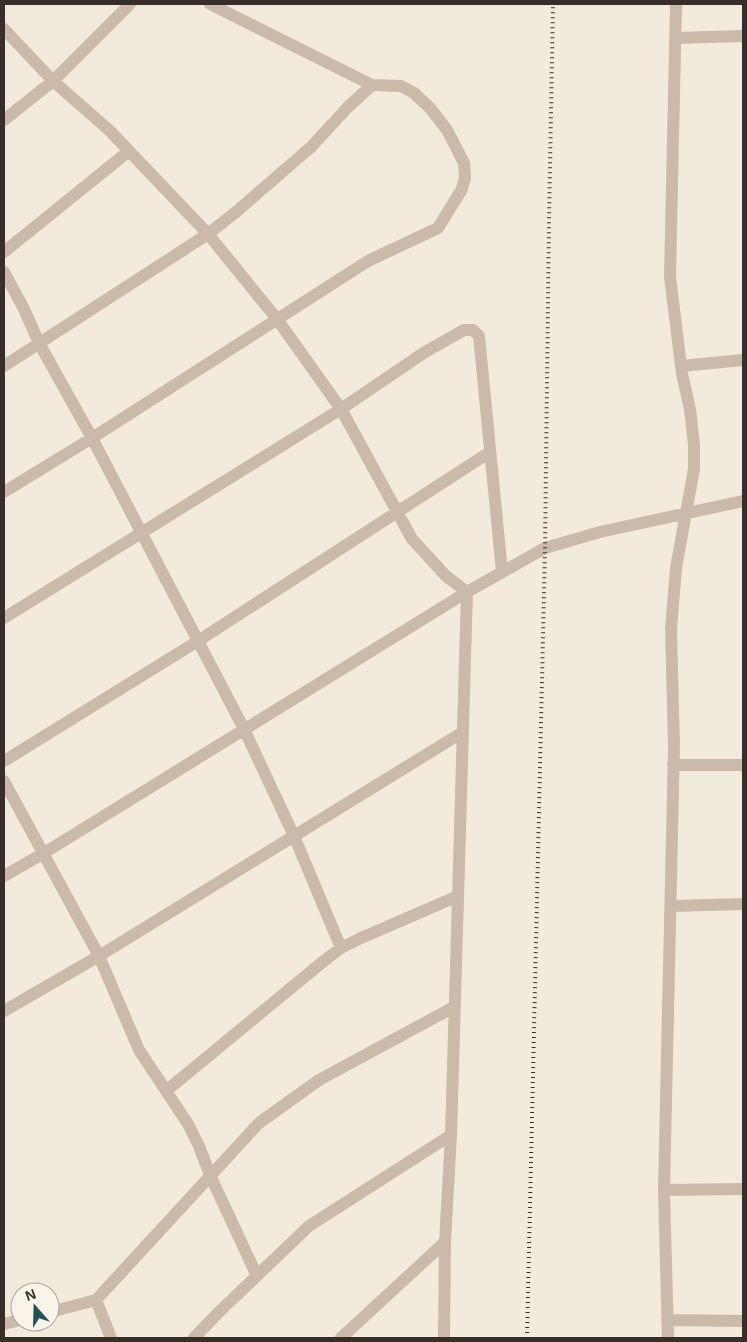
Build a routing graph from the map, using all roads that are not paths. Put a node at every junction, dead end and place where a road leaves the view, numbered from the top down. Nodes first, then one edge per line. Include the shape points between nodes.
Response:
1 (130, 4) edge
2 (210, 4) edge
3 (676, 4) edge
4 (4, 30) edge
5 (743, 36) edge
6 (676, 38) junction
7 (53, 81) junction
8 (372, 84) junction
9 (4, 120) edge
10 (129, 151) junction
11 (208, 234) junction
12 (4, 252) edge
13 (4, 272) edge
14 (277, 319) junction
15 (39, 343) junction
16 (743, 360) edge
17 (4, 366) edge
18 (681, 366) junction
19 (342, 409) junction
20 (92, 438) junction
21 (490, 452) junction
22 (4, 492) edge
23 (743, 501) edge
24 (397, 512) junction
25 (687, 513) junction
26 (142, 532) junction
27 (502, 572) junction
28 (467, 592) junction
29 (4, 618) edge
30 (198, 641) junction
31 (244, 729) junction
32 (463, 732) junction
33 (4, 761) edge
34 (674, 765) junction
35 (743, 765) edge
36 (4, 781) edge
37 (294, 836) junction
38 (44, 853) junction
39 (4, 876) edge
40 (458, 896) junction
41 (743, 904) edge
42 (670, 906) junction
43 (341, 948) junction
44 (99, 956) junction
45 (454, 1007) junction
46 (4, 1011) edge
47 (166, 1091) junction
48 (450, 1135) junction
49 (210, 1175) junction
50 (743, 1189) edge
51 (664, 1190) junction
52 (445, 1242) junction
53 (257, 1276) junction
54 (96, 1300) junction
55 (60, 1309) edge
56 (668, 1320) junction
57 (743, 1321) edge
58 (111, 1338) edge
59 (194, 1338) edge
60 (341, 1338) edge
61 (444, 1338) edge
62 (668, 1338) edge

1 - 7 street
2 - 8 street
3 - 6 street
4 - 7 street
5 - 6 street
6 - 18 street via 670,277
7 - 9 street
7 - 10 street
8 - 11 street via 311,147
8 - 14 street via 407,88 430,108 447,130 464,163 462,188 438,228 368,261
10 - 11 street
10 - 12 street
11 - 14 street
11 - 15 street
13 - 15 street
14 - 19 street
14 - 20 street
15 - 17 street
15 - 20 street
16 - 18 street
18 - 25 street via 694,445 694,470
19 - 21 street via 425,352 464,330 473,330 479,336
19 - 24 street
19 - 26 street
20 - 22 street
20 - 26 street
21 - 24 street
21 - 27 street
23 - 25 street
24 - 28 street via 412,538 446,576
24 - 30 street
25 - 27 street via 600,532 546,548
25 - 34 street via 676,568 671,629
26 - 29 street
26 - 30 street
27 - 28 street
28 - 31 street
28 - 32 street
30 - 31 street
30 - 33 street
31 - 37 street
31 - 38 street
32 - 37 street
32 - 40 street
34 - 35 street
34 - 42 street
36 - 38 street
37 - 43 street
37 - 44 street
38 - 39 street
38 - 44 street
40 - 43 street
40 - 45 street
41 - 42 street
42 - 51 street
43 - 47 street
44 - 46 street
44 - 47 street via 133,1038
45 - 48 street
45 - 49 street via 319,1080 259,1123
47 - 49 street via 192,1131
48 - 52 street
48 - 53 street via 309,1226
49 - 53 street
49 - 54 street
50 - 51 street
51 - 56 street
52 - 60 street
52 - 61 street
53 - 59 street
54 - 55 street
54 - 58 street
56 - 57 street
56 - 62 street

